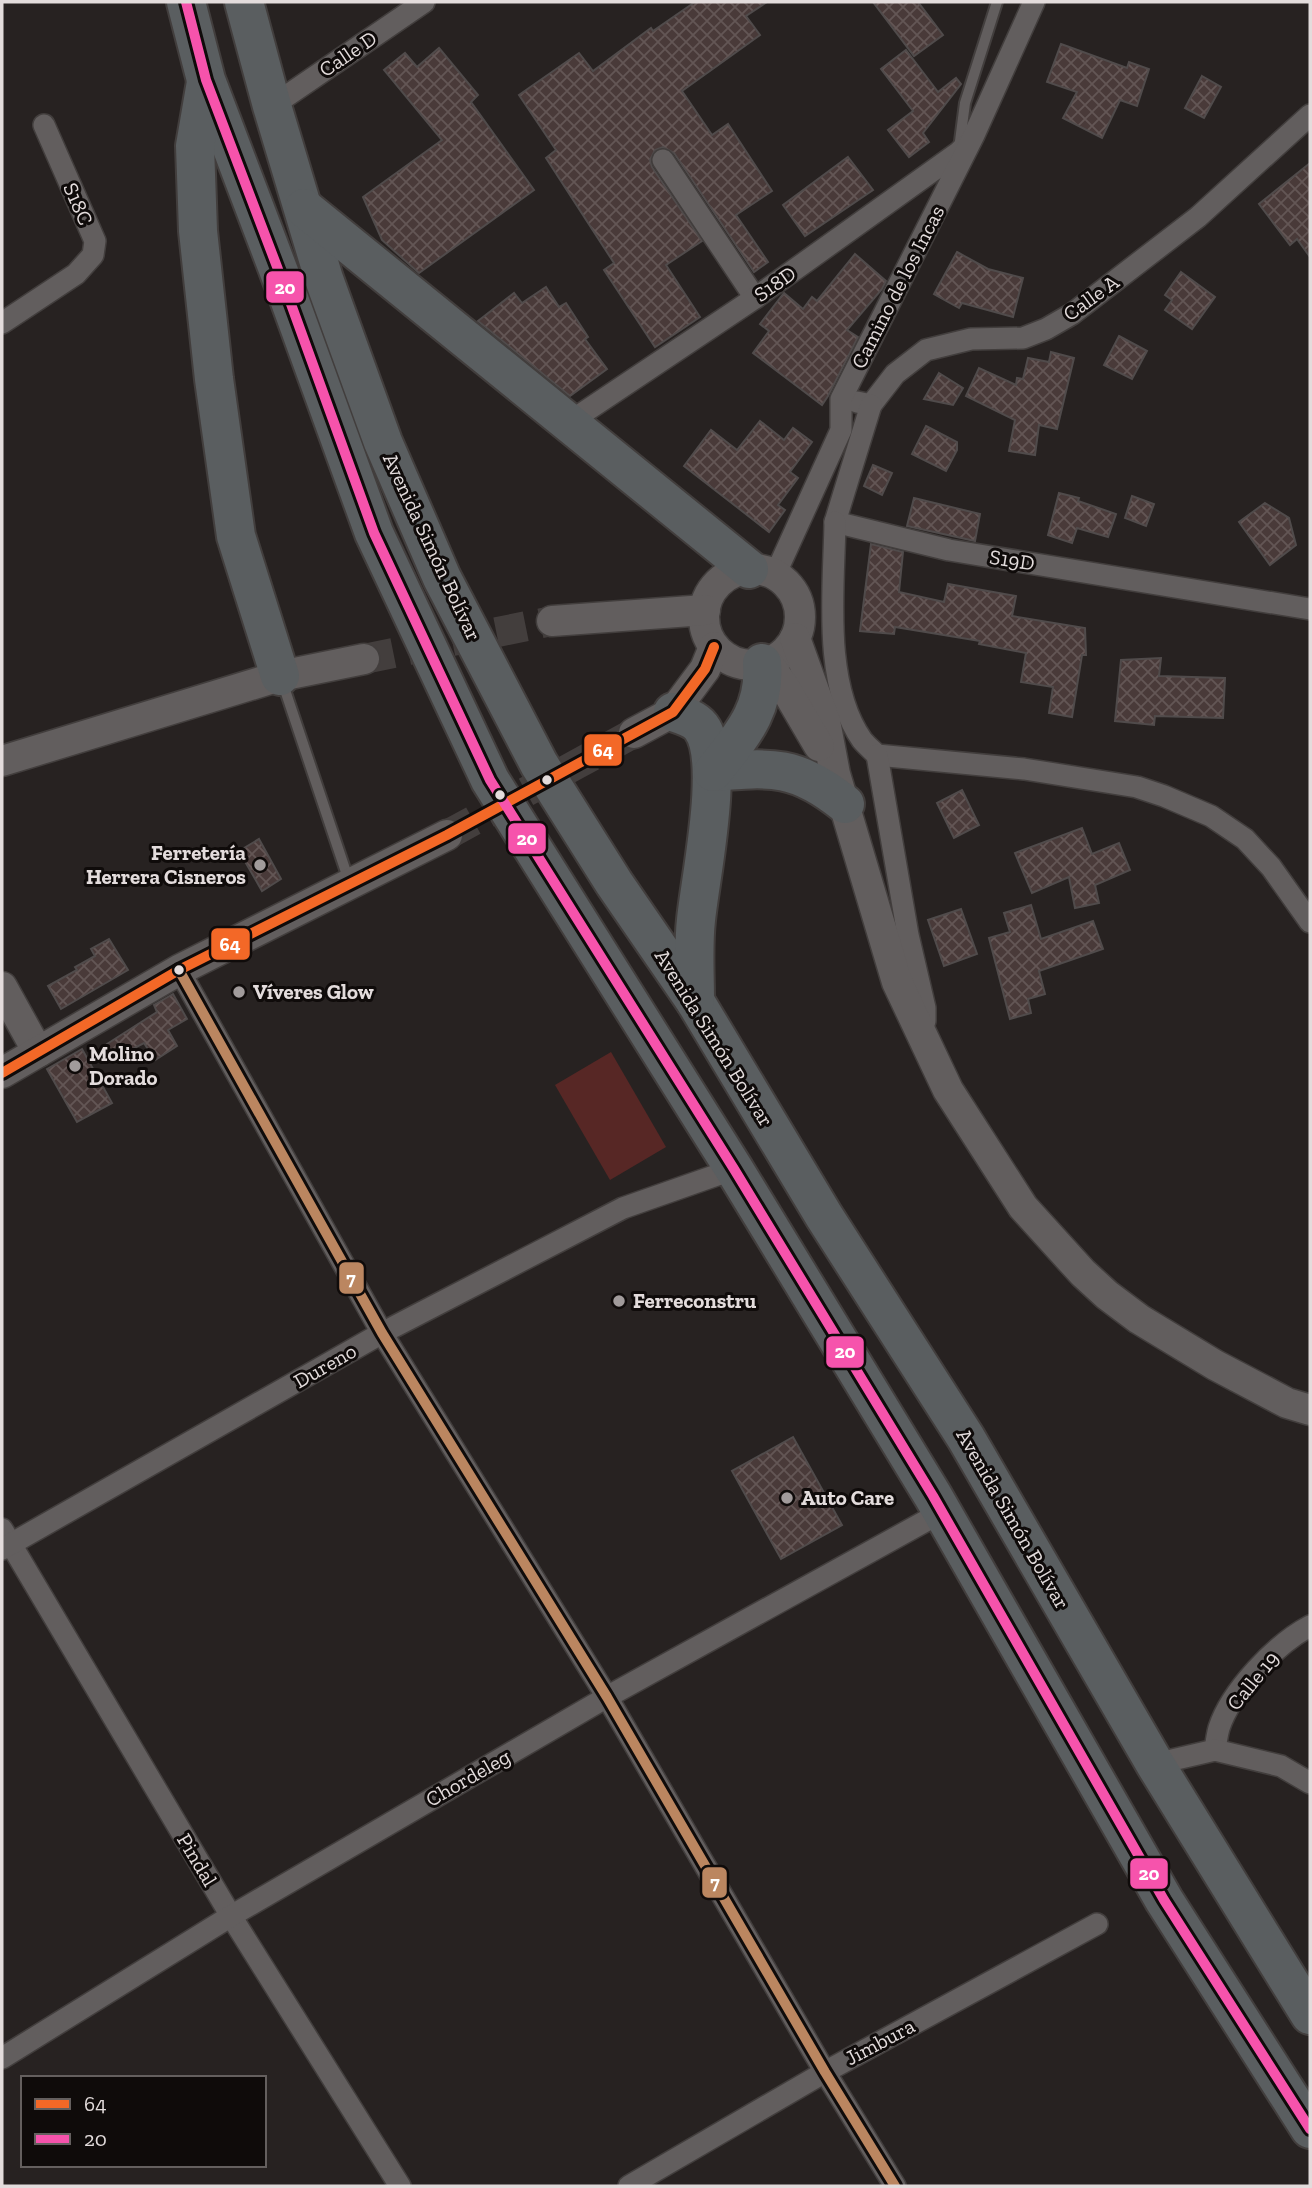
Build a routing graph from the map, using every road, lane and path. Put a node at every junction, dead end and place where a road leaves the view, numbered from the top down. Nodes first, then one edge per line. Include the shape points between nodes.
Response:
1 (186, 2) edge
2 (244, 2) edge
3 (424, 2) edge
4 (997, 2) edge
5 (1034, 2) edge
6 (206, 79) junction
7 (272, 106) junction
8 (1310, 114) edge
9 (44, 125) dead end
10 (974, 135) junction
11 (959, 152) junction
12 (663, 160) dead end
13 (304, 208) junction
14 (755, 298) junction
15 (2, 323) edge
16 (841, 399) junction
17 (871, 405) junction
18 (568, 423) junction
19 (835, 522) junction
20 (762, 572) junction
21 (1310, 609) edge
22 (705, 610) junction
23 (552, 621) tunnel mouth
24 (795, 638) junction
25 (714, 647) junction
26 (364, 659) tunnel mouth
27 (765, 663) junction
28 (280, 676) junction
29 (673, 712) junction
30 (634, 733) tunnel mouth
31 (877, 755) junction
32 (2, 761) edge
33 (713, 772) junction
34 (840, 789) junction
35 (447, 835) tunnel mouth
36 (350, 884) junction
37 (1310, 922) edge
38 (179, 970) junction
39 (2, 987) edge
40 (695, 1001) junction
41 (921, 1032) junction
42 (38, 1052) junction
43 (2, 1073) edge
44 (734, 1169) junction
45 (382, 1333) junction
46 (1310, 1410) edge
47 (942, 1512) junction
48 (5, 1540) edge
49 (1310, 1626) edge
50 (607, 1698) junction
51 (1215, 1750) junction
52 (1155, 1764) junction
53 (1310, 1783) edge
54 (231, 1916) junction
55 (1097, 1924) dead end
56 (1310, 2015) edge
57 (2, 2058) edge
58 (825, 2072) junction
59 (1310, 2129) edge
60 (400, 2186) edge
61 (629, 2186) edge
62 (895, 2186) edge

1 - 6 highway, Avenida Simón Bolívar
2 - 7 highway, Avenida Simón Bolívar
3 - 7 street, Calle D
4 - 11 lane via 965,103
5 - 10 street, Camino de los Incas
6 - 28 highway via 195,146 198,231 214,379 236,536
6 - 44 highway, Avenida Simón Bolívar via 374,533 490,780
7 - 13 highway, Avenida Simón Bolívar
8 - 17 street, Calle A via 1198,217 1072,314 1023,338 971,339 926,350 895,374
9 - 15 street, S18C via 95,241 93,255 76,274
10 - 11 street, S18D
10 - 16 street, Camino de los Incas
11 - 14 street, S18D
12 - 14 street
13 - 18 highway
13 - 40 highway, Avenida Simón Bolívar via 383,442 442,578 539,764
14 - 18 street, S18D
16 - 17 street
16 - 20 street, Camino de los Incas via 841,430
17 - 19 street
18 - 20 highway
19 - 21 street, S19D via 949,550
19 - 31 street via 834,658 847,711 862,740
20 - 22 street via 739,570 720,581
20 - 24 street via 787,584 795,596 799,624
22 - 23 street
22 - 25 street via 704,622
24 - 27 street
24 - 34 street via 825,721
25 - 27 street via 736,662
25 - 29 street via 705,669
26 - 28 street
27 - 33 highway via 755,715
27 - 34 street via 785,688
28 - 32 street
28 - 36 lane
29 - 30 street
29 - 33 highway via 701,727
31 - 37 street via 1024,769 1138,787 1164,796 1210,816 1245,839
31 - 41 street via 925,1008
33 - 34 highway via 778,770
33 - 40 highway via 695,923
34 - 41 street via 897,982
35 - 36 street
36 - 38 street
38 - 42 street
38 - 45 street
39 - 42 street
40 - 52 highway, Avenida Simón Bolívar via 824,1216 966,1438
41 - 46 street via 948,1090 1023,1207 1091,1280 1139,1319 1215,1365 1287,1403
42 - 43 street
44 - 45 street, Dureno via 623,1208
44 - 47 highway, Avenida Simón Bolívar
45 - 48 street, Dureno
45 - 50 street
47 - 50 street, Chordeleg
47 - 59 highway, Avenida Simón Bolívar via 1164,1900
48 - 54 street, Pindal
49 - 51 street, Calle 19 via 1294,1634 1260,1667 1230,1704
50 - 54 street, Chordeleg
50 - 58 street
51 - 52 street
51 - 53 street via 1281,1766
52 - 56 highway, Avenida Simón Bolívar
54 - 57 street, Chordeleg
54 - 60 street, Pindal
55 - 58 street, Jimbura
58 - 61 street, Jimbura
58 - 62 street

